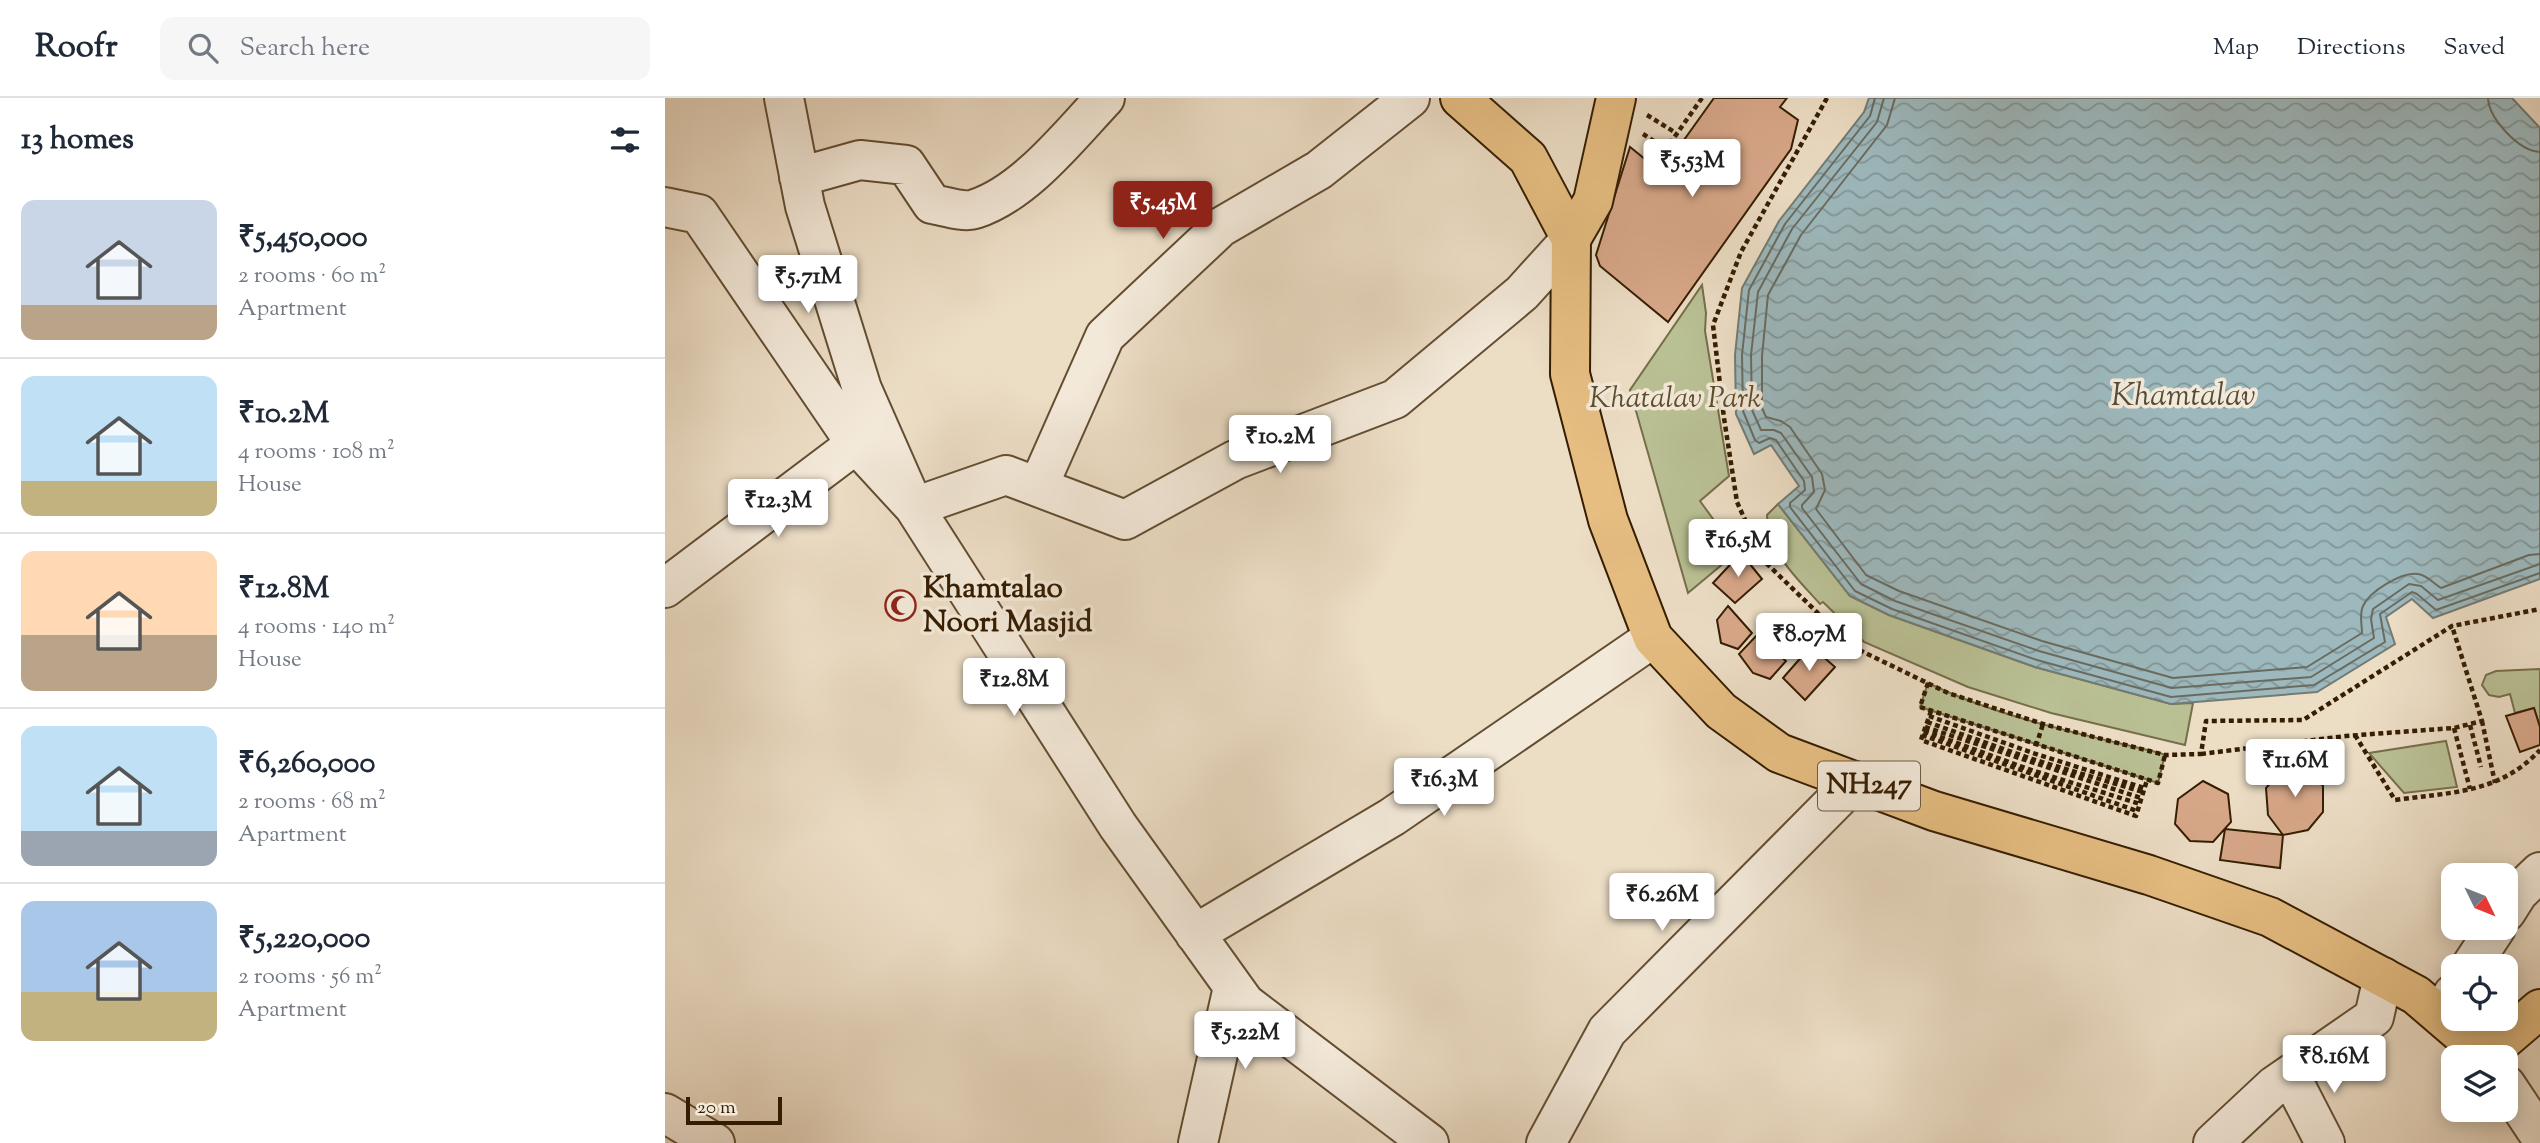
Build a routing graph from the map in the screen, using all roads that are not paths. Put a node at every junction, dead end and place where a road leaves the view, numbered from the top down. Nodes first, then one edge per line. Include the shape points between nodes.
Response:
1 (784, 98) edge
2 (1105, 98) edge
3 (1410, 98) edge
4 (1460, 98) edge
5 (1616, 98) edge
6 (799, 177) junction
7 (665, 207) edge
8 (1571, 239) junction
9 (856, 444) junction
10 (1038, 487) junction
11 (913, 507) junction
12 (665, 588) edge
13 (1653, 638) junction
14 (1855, 781) junction
15 (1195, 934) junction
16 (2383, 977) junction
17 (1233, 987) junction
18 (2441, 1002) edge
19 (2540, 1009) edge
20 (2510, 1045) edge
21 (2290, 1075) junction
22 (2518, 1103) edge
23 (665, 1113) edge
24 (2540, 1136) edge
25 (715, 1143) edge
26 (1198, 1143) edge
27 (1429, 1143) edge
28 (1546, 1143) edge
29 (2213, 1143) edge
30 (2325, 1143) edge

1 - 6 street
2 - 6 street via 1051,156 1009,192 973,210 932,204 906,165 860,160
3 - 10 street via 1319,170 1221,227 1105,336
4 - 8 main road via 1528,158
5 - 8 main road, NH247 via 1593,201
6 - 11 street via 862,389
7 - 9 street via 699,214
8 - 10 street via 1523,293 1395,399 1235,460 1125,520
8 - 13 main road, NH247 via 1570,374 1608,520
9 - 11 street
9 - 12 street
10 - 11 street via 1006,475
11 - 15 street via 1118,826
13 - 14 main road, NH247 via 1721,711 1779,753
13 - 15 street via 1392,817
14 - 16 main road, NH247 via 1934,811 2149,875 2270,917
14 - 28 street via 1607,1031
15 - 17 street
16 - 18 main road, NH247
16 - 21 street via 2374,1017
17 - 26 street
17 - 27 street via 1245,1003
19 - 20 main road
21 - 29 street
21 - 30 street
22 - 24 street
23 - 25 street

